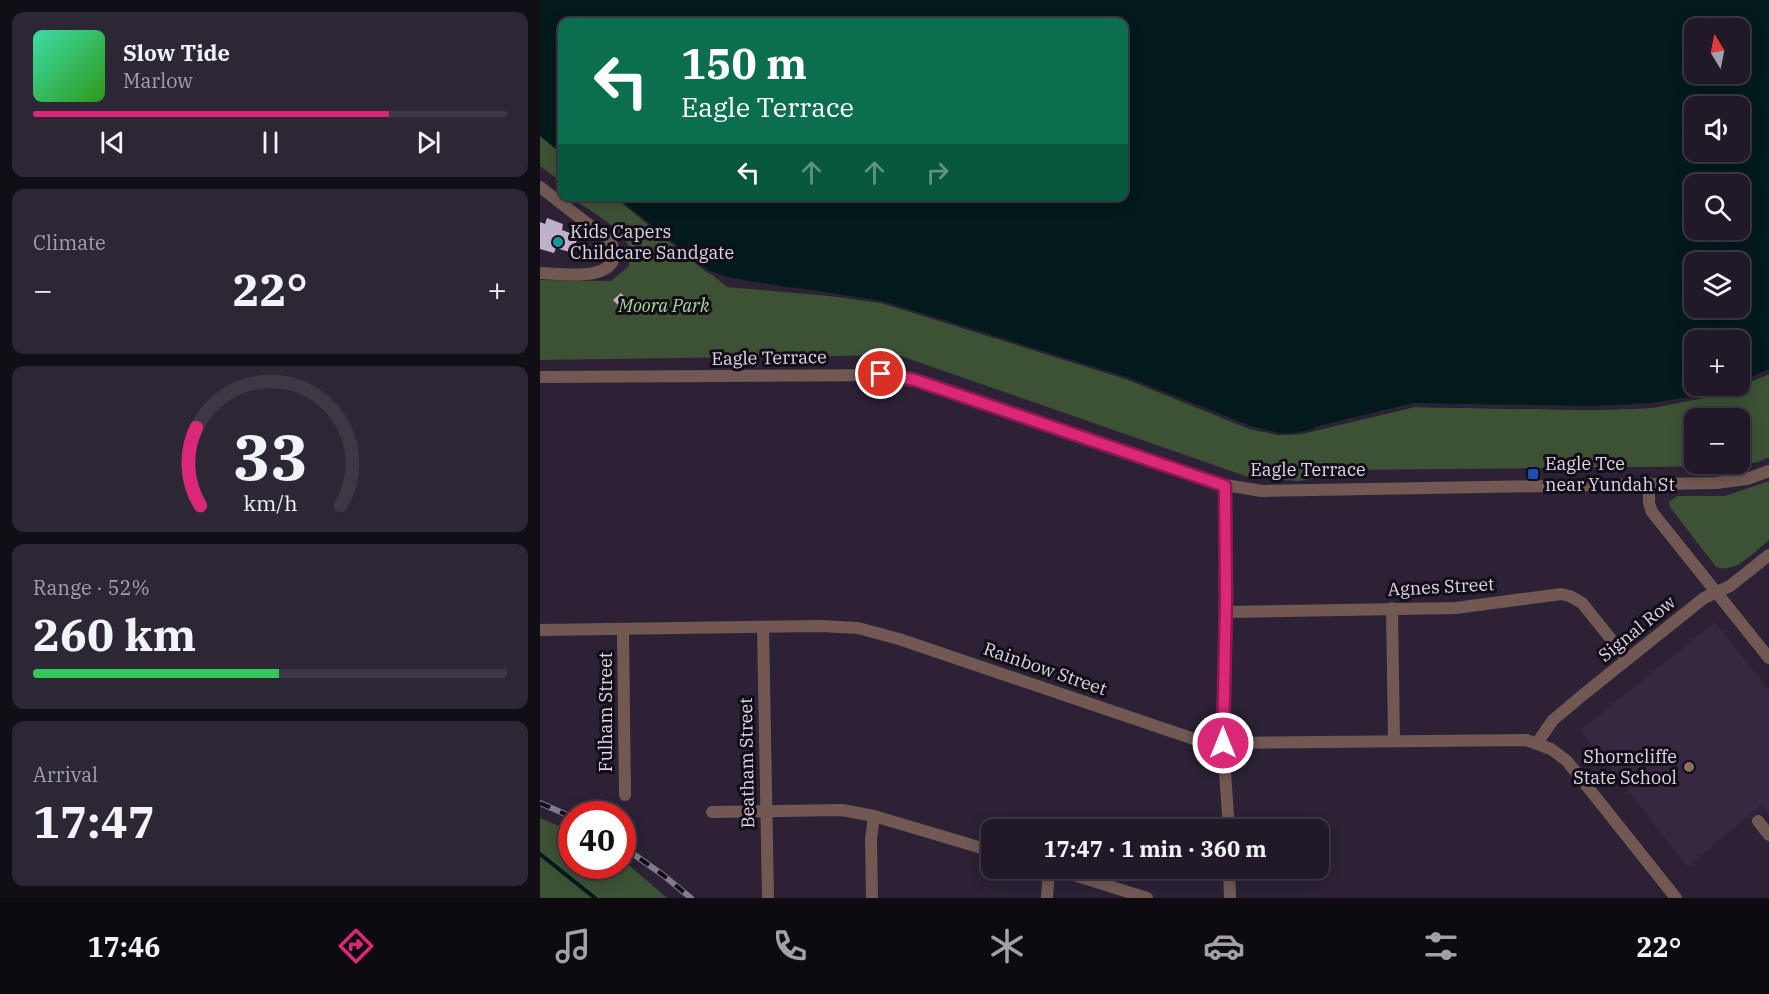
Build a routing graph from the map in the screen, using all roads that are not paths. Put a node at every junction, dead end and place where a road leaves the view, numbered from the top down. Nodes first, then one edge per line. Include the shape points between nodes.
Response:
1 (540, 187) edge
2 (558, 201) edge
3 (558, 201) edge
4 (540, 273) edge
5 (540, 377) edge
6 (1769, 471) edge
7 (1649, 485) junction
8 (1225, 486) junction
9 (1769, 555) edge
10 (1718, 592) junction
11 (1392, 608) junction
12 (1226, 612) junction
13 (763, 627) junction
14 (624, 629) junction
15 (540, 630) edge
16 (1769, 658) edge
17 (1628, 659) junction
18 (1394, 741) junction
19 (1223, 743) junction
20 (1537, 743) junction
21 (625, 795) dead end
22 (766, 810) junction
23 (712, 812) dead end
24 (874, 816) junction
25 (1227, 819) edge
26 (1758, 821) dead end
27 (1769, 835) edge
28 (981, 848) edge
29 (1049, 879) edge
30 (1086, 879) edge
31 (1229, 879) edge
32 (1670, 896) edge
33 (768, 898) edge
34 (872, 898) edge
35 (1047, 898) edge
36 (1147, 898) edge
37 (1230, 898) edge

1 - 2 street
3 - 4 street via 613,245 613,262 606,270 593,274
5 - 8 street, Eagle Terrace via 895,375
6 - 7 street, Eagle Terrace via 1727,483
7 - 8 street, Eagle Terrace via 1282,491
7 - 10 street via 1652,512
8 - 12 street
9 - 10 street, Signal Row
10 - 16 street
10 - 17 street, Signal Row via 1704,598
11 - 12 street, Agnes Street
11 - 17 street, Agnes Street via 1475,607 1561,594 1582,603
11 - 18 street
12 - 19 street
13 - 14 street, Rainbow Street
13 - 19 street, Rainbow Street via 840,627 879,632 1194,739
13 - 22 street, Beatham Street
14 - 15 street, Rainbow Street
14 - 21 street, Fulham Street
17 - 20 street, Signal Row via 1553,720
18 - 19 street, Rainbow Street
18 - 20 street, Rainbow Street via 1505,739
19 - 25 street
20 - 32 street via 1561,755 1575,770
22 - 23 street
22 - 24 street via 842,810
22 - 33 street, Beatham Street
24 - 28 street
24 - 34 street
26 - 27 street
29 - 35 street
30 - 36 street
31 - 37 street

